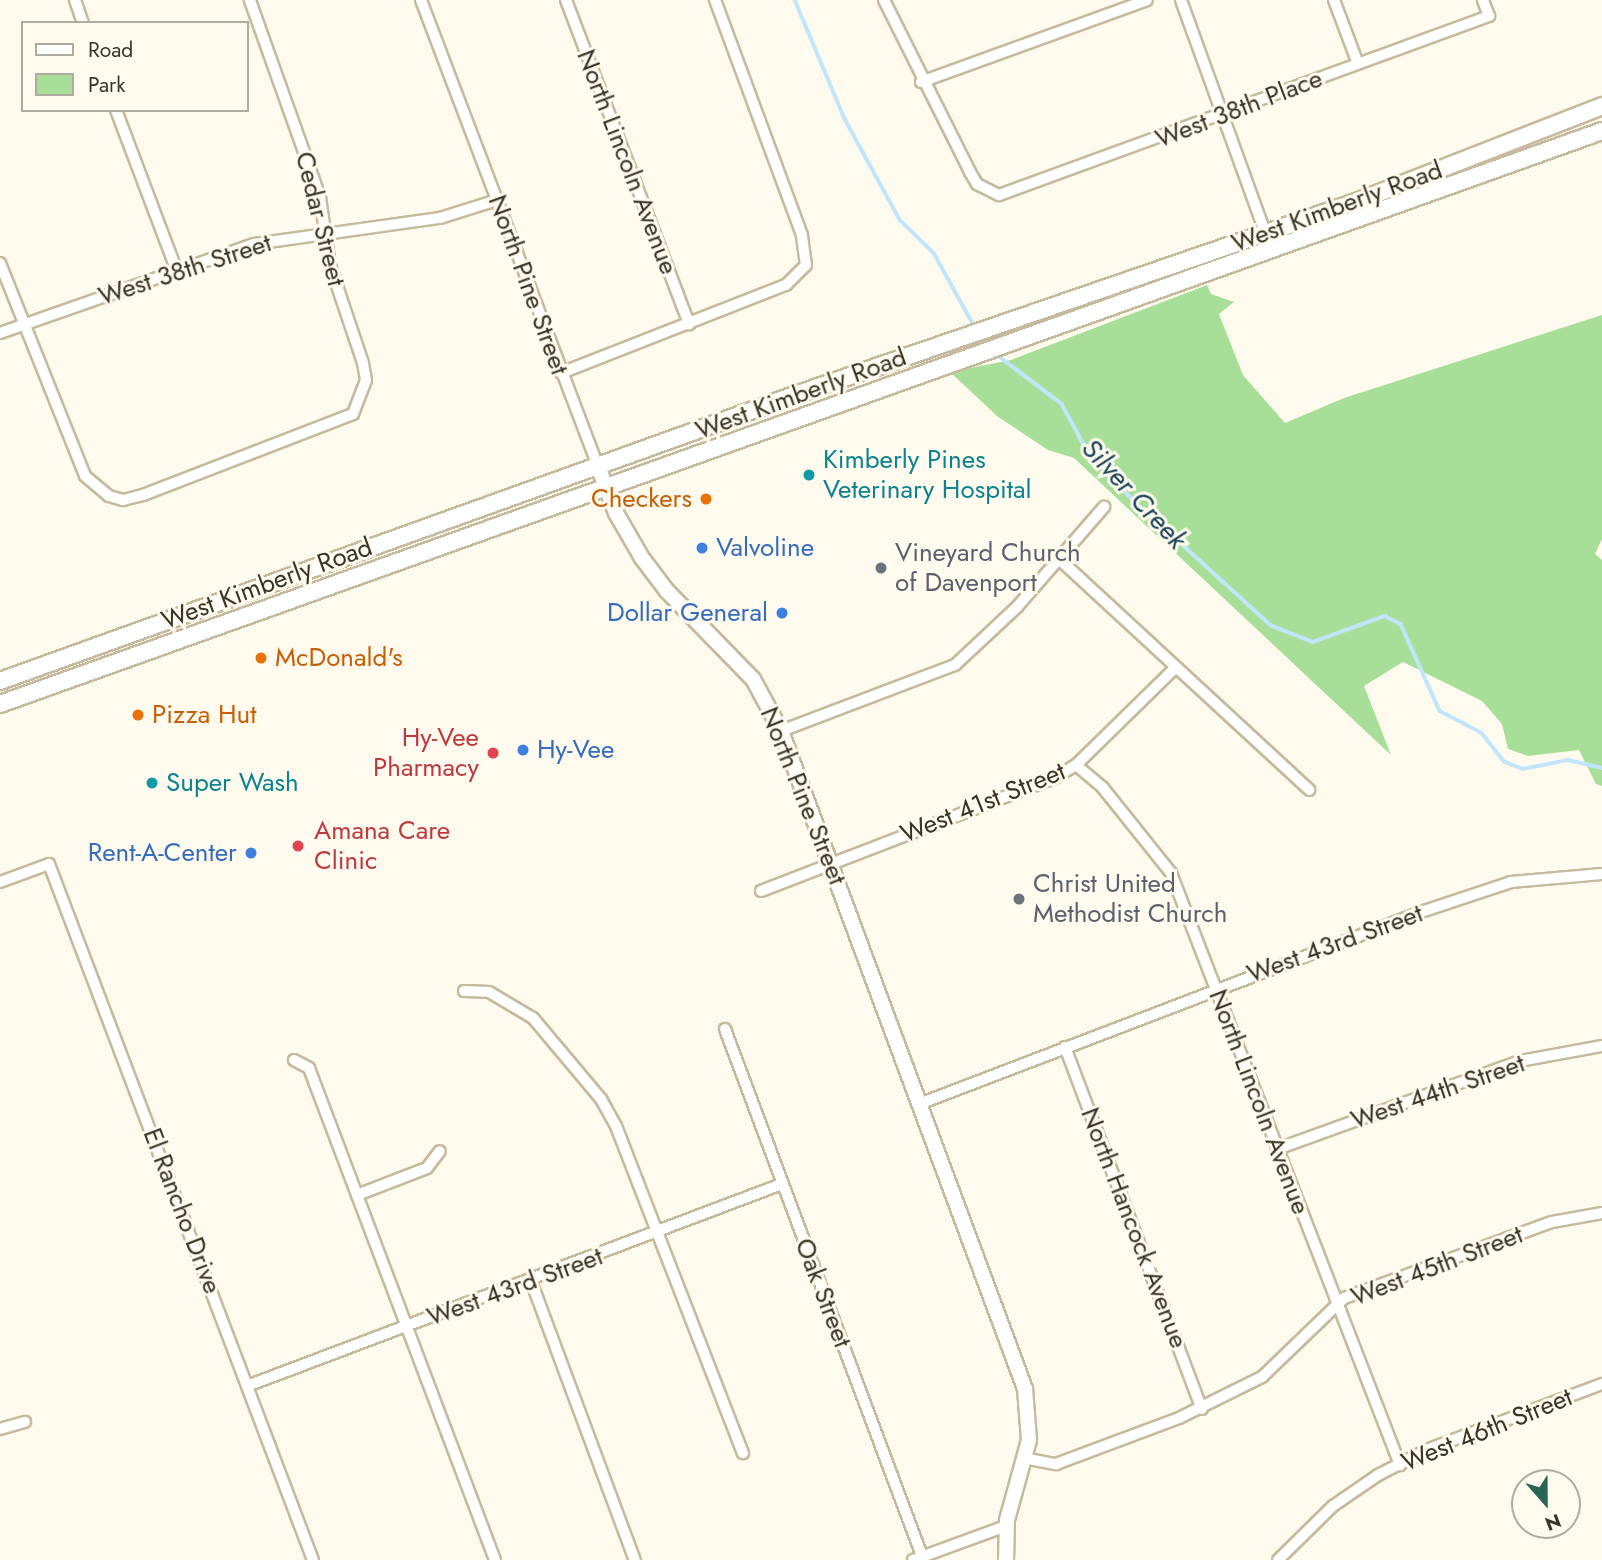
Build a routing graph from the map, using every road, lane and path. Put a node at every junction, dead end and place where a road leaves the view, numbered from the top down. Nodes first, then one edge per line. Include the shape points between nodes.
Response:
1 (75, 0) edge
2 (250, 0) edge
3 (421, 0) edge
4 (566, 0) edge
5 (715, 0) edge
6 (884, 0) edge
7 (1147, 0) edge
8 (1181, 0) edge
9 (1334, 0) edge
10 (1483, 0) edge
11 (82, 21) edge
12 (1358, 64) junction
13 (921, 82) junction
14 (1602, 106) edge
15 (117, 112) edge
16 (1223, 115) junction
17 (1602, 131) edge
18 (497, 200) junction
19 (323, 232) junction
20 (1266, 234) junction
21 (1272, 250) junction
22 (0, 263) edge
23 (176, 269) junction
24 (689, 324) junction
25 (23, 325) junction
26 (0, 333) edge
27 (561, 373) junction
28 (599, 469) junction
29 (605, 486) junction
30 (1104, 507) dead end
31 (1058, 558) junction
32 (1175, 668) junction
33 (0, 681) edge
34 (0, 704) edge
35 (782, 731) junction
36 (1076, 765) junction
37 (1309, 790) dead end
38 (831, 864) junction
39 (1602, 874) edge
40 (0, 882) edge
41 (761, 891) dead end
42 (1217, 989) junction
43 (464, 991) dead end
44 (725, 1029) dead end
45 (1602, 1045) edge
46 (1065, 1047) junction
47 (294, 1060) dead end
48 (919, 1104) junction
49 (1277, 1149) junction
50 (440, 1151) dead end
51 (782, 1184) junction
52 (357, 1195) junction
53 (1602, 1213) edge
54 (658, 1234) junction
55 (531, 1281) junction
56 (1336, 1307) junction
57 (407, 1327) junction
58 (1602, 1384) edge
59 (247, 1386) junction
60 (1202, 1409) junction
61 (25, 1422) dead end
62 (0, 1429) edge
63 (743, 1453) dead end
64 (1024, 1458) junction
65 (1400, 1465) junction
66 (1006, 1526) junction
67 (918, 1558) edge
68 (313, 1560) edge
69 (495, 1560) edge
70 (635, 1560) edge
71 (1006, 1560) edge
72 (1278, 1560) edge

1 - 11 street
2 - 19 street, Cedar Street via 320,197
3 - 18 street, North Pine Street
4 - 24 street, North Lincoln Avenue
5 - 24 street via 802,235 806,265 786,285
6 - 13 street
7 - 13 street
8 - 16 street
9 - 12 street
10 - 12 street, West 38th Place via 1489,16
12 - 16 street, West 38th Place
13 - 16 street, West 38th Place via 977,184 988,192 1012,193
14 - 20 main road, West Kimberly Road
15 - 23 street
16 - 20 street
17 - 21 main road, West Kimberly Road
18 - 19 street, West 38th Street via 440,218
18 - 27 street, North Pine Street
19 - 23 street, West 38th Street via 254,244
19 - 25 street, Cedar Street via 366,380 353,414 143,495 123,500 110,496 85,476
20 - 21 street
20 - 28 main road, West Kimberly Road via 946,343
21 - 29 main road, West Kimberly Road
22 - 25 street
23 - 25 street, West 38th Street
24 - 27 street
25 - 26 street, West 38th Street
27 - 28 street, North Pine Street
28 - 29 street, North Pine Street
28 - 33 main road, West Kimberly Road via 258,585
29 - 34 main road, West Kimberly Road
29 - 35 street, North Pine Street via 642,558 667,591 725,645 753,679
30 - 31 street
31 - 32 street
31 - 35 street via 1017,607 955,665
32 - 36 street, West 41st Street
32 - 37 street
35 - 38 street, North Pine Street
36 - 38 street, West 41st Street via 1022,791
36 - 42 street, North Lincoln Avenue via 1103,788 1171,873
38 - 41 street, West 41st Street
38 - 48 street, North Pine Street
39 - 42 street, West 43rd Street via 1511,882
40 - 59 street, El Rancho Drive via 49,864
42 - 46 street, West 43rd Street
42 - 49 street, North Lincoln Avenue
43 - 54 street via 489,992 533,1018 568,1057 615,1126
44 - 51 street, Oak Street
45 - 49 street, West 44th Street via 1520,1061
46 - 48 street, West 43rd Street
46 - 60 street, North Hancock Avenue
47 - 52 street via 309,1068
48 - 64 street, North Pine Street via 1026,1389 1030,1412
49 - 56 street, North Lincoln Avenue
50 - 52 street via 427,1168
51 - 54 street, West 43rd Street
51 - 67 street, Oak Street
52 - 57 street
53 - 56 street, West 45th Street via 1552,1222 1373,1286
54 - 55 street, West 43rd Street
54 - 63 street
55 - 57 street, West 43rd Street
55 - 70 street
56 - 60 street, West 45th Street via 1262,1377
56 - 65 street, North Lincoln Avenue
57 - 59 street, West 43rd Street
57 - 69 street
58 - 65 street, West 46th Street via 1429,1449
59 - 68 street, El Rancho Drive
60 - 64 street, West 45th Street via 1056,1464
61 - 62 street
64 - 66 street, North Pine Street
65 - 72 street, West 46th Street via 1333,1506
66 - 67 street
66 - 71 street, North Pine Street

